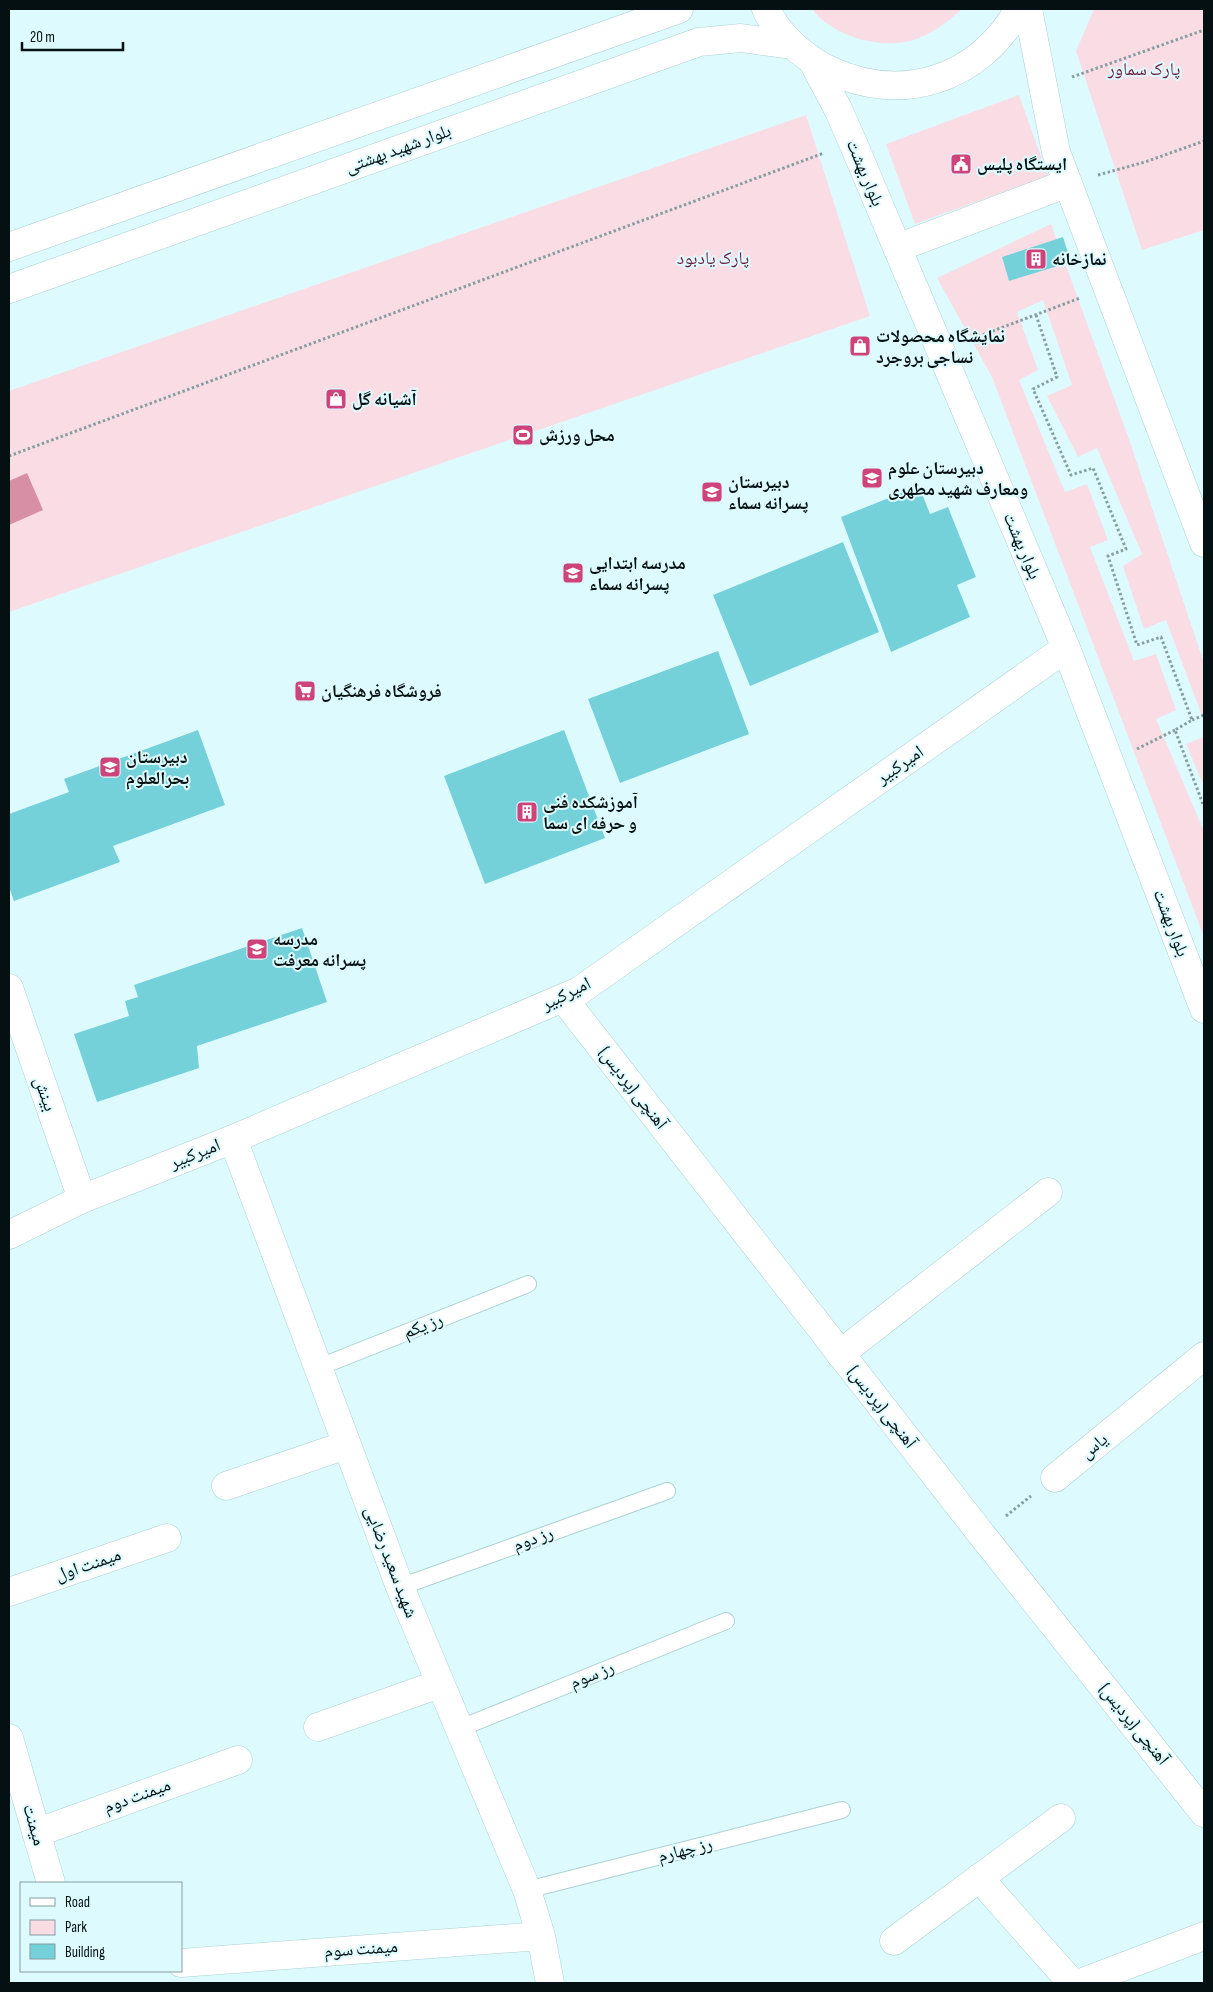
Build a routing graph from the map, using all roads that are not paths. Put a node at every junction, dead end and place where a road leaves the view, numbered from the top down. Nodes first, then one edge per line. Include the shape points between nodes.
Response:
1 (679, 9) edge
2 (766, 9) edge
3 (1020, 9) edge
4 (1028, 9) edge
5 (792, 45) junction
6 (814, 62) junction
7 (1068, 184) junction
8 (9, 247) edge
9 (897, 248) junction
10 (9, 289) edge
11 (1204, 543) edge
12 (1066, 648) junction
13 (9, 988) edge
14 (563, 998) junction
15 (1204, 1009) edge
16 (233, 1139) junction
17 (1048, 1192) dead end
18 (82, 1199) junction
19 (9, 1235) edge
20 (528, 1284) dead end
21 (840, 1354) junction
22 (1204, 1356) edge
23 (317, 1368) junction
24 (346, 1445) junction
25 (1054, 1478) road end
26 (226, 1486) dead end
27 (667, 1491) dead end
28 (167, 1538) dead end
29 (400, 1587) junction
30 (9, 1592) edge
31 (726, 1622) dead end
32 (439, 1684) junction
33 (318, 1727) dead end
34 (458, 1729) junction
35 (9, 1738) edge
36 (238, 1760) dead end
37 (842, 1810) dead end
38 (1204, 1813) edge
39 (1061, 1818) dead end
40 (36, 1833) junction
41 (979, 1878) junction
42 (51, 1882) edge
43 (527, 1890) junction
44 (540, 1936) junction
45 (1204, 1936) edge
46 (894, 1941) dead end
47 (182, 1963) edge
48 (550, 1983) edge
49 (1072, 1983) edge
50 (1080, 1983) edge

1 - 8 street
2 - 5 street
3 - 6 street via 1008,29 983,55 952,74 917,84 881,86 846,78
4 - 7 street via 1056,152
5 - 6 street
5 - 10 street, بلوار شهید بهشتی via 741,38 699,42
6 - 9 street, بلوار بهشت via 838,109
7 - 9 street
7 - 11 street
9 - 12 street, بلوار بهشت
12 - 14 street, امیرکبیر via 579,991
12 - 15 street, بلوار بهشت
13 - 18 street, بینش
14 - 16 street, امیرکبیر
14 - 21 street, آهنچی (پردیس)
16 - 18 street, امیرکبیر
16 - 23 street, شهید سعید رضایی
17 - 21 street
18 - 19 street, امیرکبیر
20 - 23 lane, رز یکم
21 - 38 street, آهنچی (پردیس)
22 - 25 street, یاس
23 - 24 street, شهید سعید رضایی
24 - 26 street
24 - 29 street, شهید سعید رضایی
27 - 29 lane, رز دوم
28 - 30 street, میمنت اول
29 - 32 street, شهید سعید رضایی
31 - 34 lane, رز سوم
32 - 33 street
32 - 34 street, شهید سعید رضایی
34 - 43 street, شهید سعید رضایی
35 - 40 street, میمنت
36 - 40 street, میمنت دوم
37 - 43 lane, رز چهارم
39 - 41 street
40 - 42 street, میمنت
41 - 46 street
41 - 49 street
43 - 44 street, شهید سعید رضایی
44 - 47 street, میمنت سوم
44 - 48 street, شهید سعید رضایی
45 - 50 street

